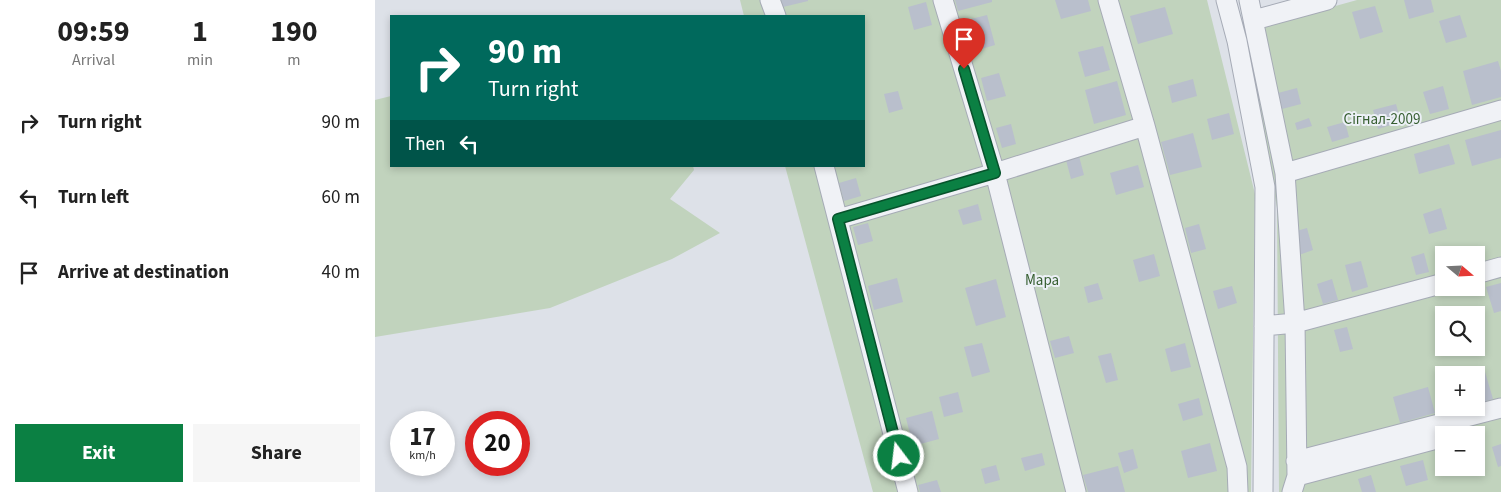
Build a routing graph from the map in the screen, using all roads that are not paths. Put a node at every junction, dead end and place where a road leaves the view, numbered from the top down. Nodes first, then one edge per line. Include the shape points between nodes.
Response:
1 (770, 0) edge
2 (943, 0) edge
3 (1108, 0) edge
4 (1226, 0) edge
5 (1249, 0) edge
6 (1327, 0) edge
7 (776, 15) edge
8 (1254, 20) junction
9 (1501, 110) edge
10 (1145, 126) junction
11 (824, 167) edge
12 (995, 173) junction
13 (1285, 173) junction
14 (838, 219) junction
15 (1501, 267) edge
16 (1485, 271) edge
17 (1435, 285) edge
18 (1295, 323) junction
19 (1264, 326) junction
20 (1501, 408) edge
21 (1501, 421) edge
22 (1482, 426) edge
23 (1435, 438) edge
24 (1295, 476) edge
25 (908, 492) edge
26 (1076, 492) edge
27 (1238, 492) edge
28 (1263, 492) edge

1 - 7 street
2 - 12 street
3 - 10 street
4 - 19 street via 1265,188
5 - 8 street
6 - 8 street
8 - 13 street
9 - 13 street
10 - 12 street
10 - 27 street via 1237,467
11 - 14 street
12 - 14 street
12 - 26 street
13 - 18 street
14 - 25 street
15 - 16 street
17 - 18 street
18 - 19 street
18 - 24 street
19 - 28 street
20 - 24 street
21 - 22 street
23 - 24 street

